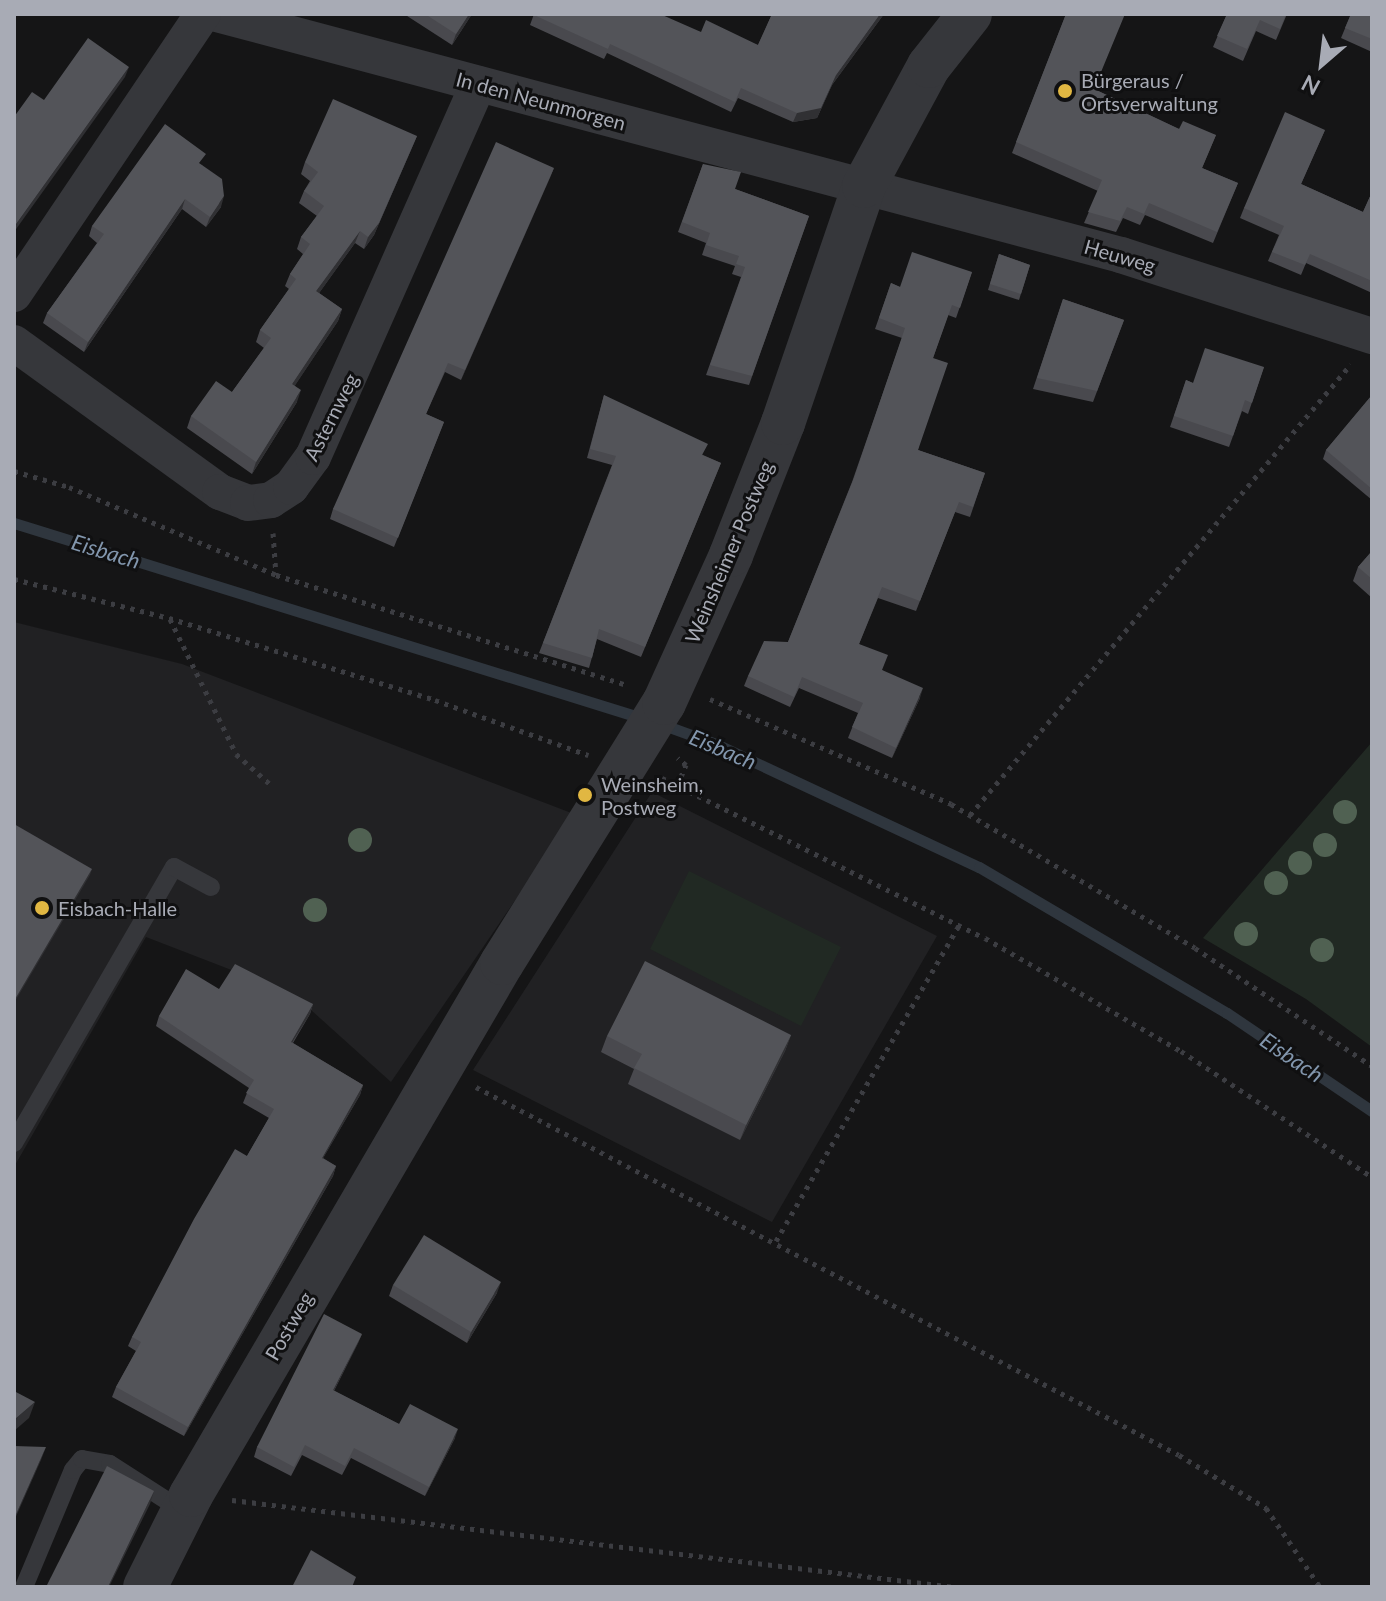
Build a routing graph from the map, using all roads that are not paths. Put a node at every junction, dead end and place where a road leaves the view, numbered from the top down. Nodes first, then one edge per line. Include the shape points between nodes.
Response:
1 (203, 14) edge
2 (217, 14) edge
3 (970, 14) edge
4 (478, 84) junction
5 (864, 186) junction
6 (14, 294) edge
7 (14, 343) edge
8 (1367, 344) edge
9 (211, 887) dead end
10 (440, 1068) joint
11 (14, 1143) edge
12 (187, 1503) junction
13 (24, 1587) edge
14 (145, 1587) edge

1 - 6 street
2 - 4 street, In den Neunmorgen
3 - 5 street, Weinsheimer Postweg via 929,66
4 - 5 street, In den Neunmorgen
4 - 7 street, Asternweg via 313,457 291,487 271,500 248,503 220,492
5 - 8 street, Heuweg via 1121,255
5 - 10 street, Weinsheimer Postweg via 783,423 668,693
9 - 11 lane via 174,867
10 - 12 street, Postweg
12 - 13 lane via 110,1464 82,1459
12 - 14 street, Postweg

